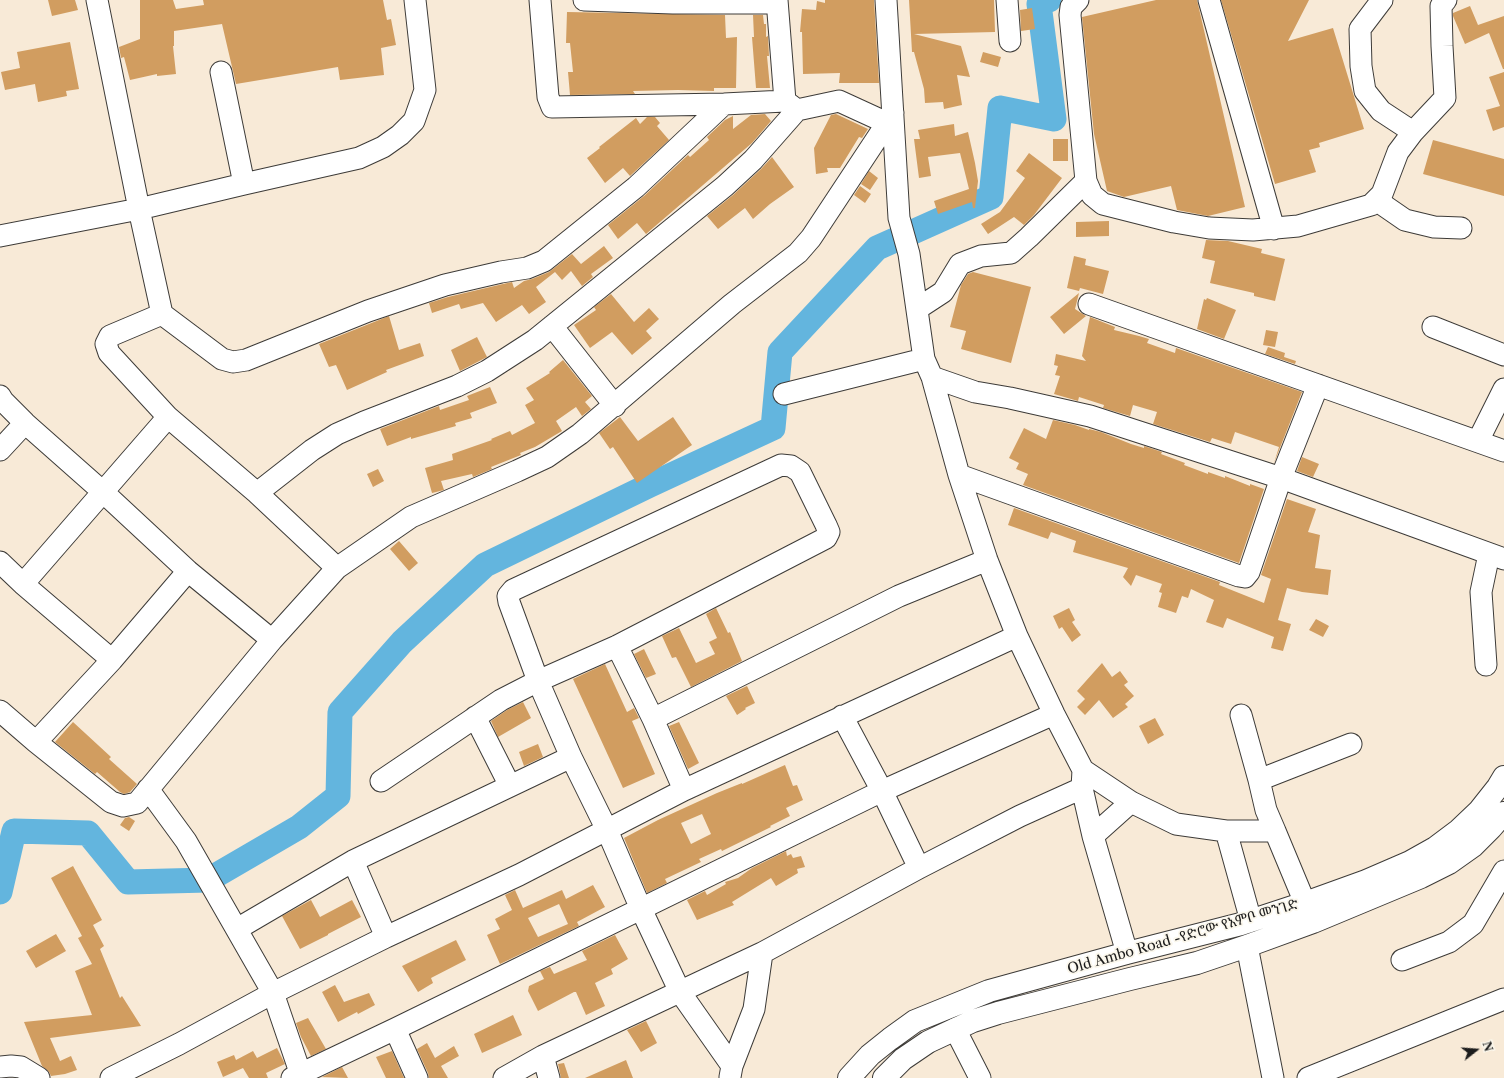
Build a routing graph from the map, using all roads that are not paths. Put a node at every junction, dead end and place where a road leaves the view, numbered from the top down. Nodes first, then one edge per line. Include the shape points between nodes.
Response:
1 (98, 0) edge
2 (415, 0) edge
3 (540, 0) edge
4 (584, 0) edge
5 (886, 0) edge
6 (1007, 0) edge
7 (1078, 0) edge
8 (1209, 0) edge
9 (1382, 0) edge
10 (1446, 0) edge
11 (777, 1) edge
12 (673, 2) edge
13 (1010, 41) dead end
14 (221, 72) dead end
15 (724, 104) junction
16 (791, 106) junction
17 (890, 118) junction
18 (1413, 132) junction
19 (1086, 181) junction
20 (244, 184) junction
21 (1376, 200) junction
22 (139, 209) junction
23 (1461, 228) dead end
24 (1274, 229) junction
25 (0, 236) edge
26 (1089, 304) dead end
27 (917, 309) junction
28 (162, 314) junction
29 (552, 326) junction
30 (1433, 327) dead end
31 (1504, 355) edge
32 (928, 368) junction
33 (1318, 385) junction
34 (1504, 389) edge
35 (784, 394) dead end
36 (0, 396) edge
37 (614, 406) junction
38 (168, 417) junction
39 (25, 423) junction
40 (1478, 441) junction
41 (0, 450) edge
42 (1504, 451) edge
43 (959, 475) junction
44 (1281, 478) junction
45 (103, 492) junction
46 (257, 493) junction
47 (1496, 556) edge
48 (987, 560) junction
49 (0, 562) edge
50 (337, 568) junction
51 (188, 570) junction
52 (23, 584) junction
53 (1017, 636) junction
54 (272, 640) junction
55 (617, 646) junction
56 (112, 660) junction
57 (1486, 665) dead end
58 (538, 681) junction
59 (0, 711) edge
60 (1054, 714) junction
61 (1241, 715) dead end
62 (842, 716) junction
63 (475, 717) junction
64 (653, 720) junction
65 (36, 742) junction
66 (1351, 744) dead end
67 (571, 757) junction
68 (1504, 776) edge
69 (1083, 779) junction
70 (1259, 780) junction
71 (381, 781) dead end
72 (510, 786) junction
73 (148, 789) junction
74 (684, 790) junction
75 (882, 791) junction
76 (1131, 802) junction
77 (1504, 813) edge
78 (607, 830) junction
79 (1275, 830) junction
80 (1226, 831) junction
81 (1093, 836) junction
82 (354, 861) junction
83 (919, 868) junction
84 (1504, 871) edge
85 (1306, 903) junction
86 (641, 909) junction
87 (1251, 921) junction
88 (237, 929) junction
89 (386, 937) junction
90 (1248, 946) junction
91 (762, 953) junction
92 (1127, 953) junction
93 (1402, 960) dead end
94 (680, 992) junction
95 (273, 993) junction
96 (1504, 999) edge
97 (395, 1029) junction
98 (955, 1029) junction
99 (543, 1056) junction
100 (0, 1067) edge
101 (731, 1072) edge
102 (298, 1077) edge
103 (39, 1078) edge
104 (111, 1078) edge
105 (417, 1078) edge
106 (504, 1078) edge
107 (550, 1078) edge
108 (849, 1078) edge
109 (884, 1078) edge
110 (980, 1078) edge
111 (1273, 1078) edge
112 (1308, 1078) edge

1 - 22 street
2 - 20 street via 425,90 414,121 383,147 360,158
3 - 15 street via 548,97 552,107
4 - 12 street
5 - 17 street
6 - 13 street
7 - 19 street via 1071,7 1070,16
8 - 24 street
9 - 18 street via 1360,29 1365,91 1381,111
10 - 18 street via 1441,6 1445,98
11 - 12 street
11 - 16 street
14 - 20 street
15 - 16 street
15 - 28 street via 636,187 544,261 527,268 446,285 368,311 246,360 233,362 222,359
16 - 17 street via 839,101
16 - 29 street via 753,160 725,186
17 - 27 street via 899,218 909,254
17 - 37 street via 811,238 798,253 732,304
18 - 21 street via 1398,152 1382,194
19 - 24 street via 1092,195 1103,204 1209,228
19 - 27 street via 1011,252 981,256 960,264 943,292
20 - 22 street
21 - 23 street via 1405,220 1434,227
21 - 24 street via 1371,205 1298,226
22 - 25 street
22 - 28 street
26 - 33 street
27 - 32 street
28 - 38 street via 110,336 106,344 109,353
29 - 37 street
29 - 46 street via 509,358 469,380 337,434
30 - 31 street
32 - 35 street
32 - 43 street
32 - 44 street via 975,392 1090,416
33 - 40 street
33 - 44 street
34 - 40 street
36 - 39 street
37 - 50 street via 547,457 411,517
38 - 45 street
38 - 46 street
39 - 41 street
39 - 45 street
40 - 42 street
43 - 44 street via 1245,577 1249,572
43 - 48 street
44 - 47 street
45 - 51 street
45 - 52 street
46 - 50 street
47 - 57 street via 1481,592
48 - 53 street
48 - 64 street via 899,596
49 - 52 street
50 - 54 street
51 - 54 street
51 - 56 street
52 - 56 street
53 - 60 street
53 - 62 street
54 - 73 street
55 - 58 street
55 - 58 street via 826,538 829,532 800,472 790,466 781,465 513,590 508,596 509,602
55 - 64 street
56 - 65 street
58 - 63 street
58 - 67 street
59 - 65 street
60 - 69 street
60 - 75 street
61 - 70 street
62 - 74 street
62 - 75 street
63 - 71 street
63 - 72 street
64 - 74 street
65 - 73 street via 111,802 123,806 137,803
66 - 70 street
67 - 72 street
67 - 78 street
68 - 85 main road, Old Ambo Road -የድሮው የአምቦ መንገድ via 1478,811 1459,830 1435,848 1366,881
69 - 76 street
69 - 81 street
69 - 83 street via 1020,816
70 - 79 street via 1266,810
72 - 82 street
73 - 88 street via 186,841
74 - 78 street
75 - 83 street
75 - 86 street
76 - 80 street via 1176,824
76 - 81 street
77 - 90 main road, Old Ambo Road -የድሮው የአምቦ መንገድ via 1473,846 1421,877
78 - 86 street
78 - 89 street via 519,875
79 - 80 street
79 - 85 street
80 - 87 street
81 - 92 street
82 - 88 street
82 - 89 street
83 - 91 street
84 - 93 street via 1473,924 1449,942
85 - 87 main road, Old Ambo Road -የድሮው የአምቦ መንገድ
86 - 94 street
86 - 97 street
87 - 92 main road, Old Ambo Road -የድሮው የአምቦ መንገድ
88 - 95 street
89 - 95 street
90 - 98 main road, Old Ambo Road -የድሮው የአምቦ መንገድ via 1197,963 998,1013
90 - 111 street
91 - 94 street
91 - 101 street via 754,1009
92 - 108 main road, Old Ambo Road -የድሮው የአምቦ መንገድ via 989,991 915,1021 870,1055
94 - 99 street
94 - 101 street
95 - 102 street
95 - 104 street
96 - 112 street
97 - 102 street
97 - 105 street
98 - 109 main road, Old Ambo Road -የድሮው የአምቦ መንገድ via 928,1042 903,1059
98 - 110 street
99 - 106 street
99 - 107 street
100 - 103 street via 21,1067

